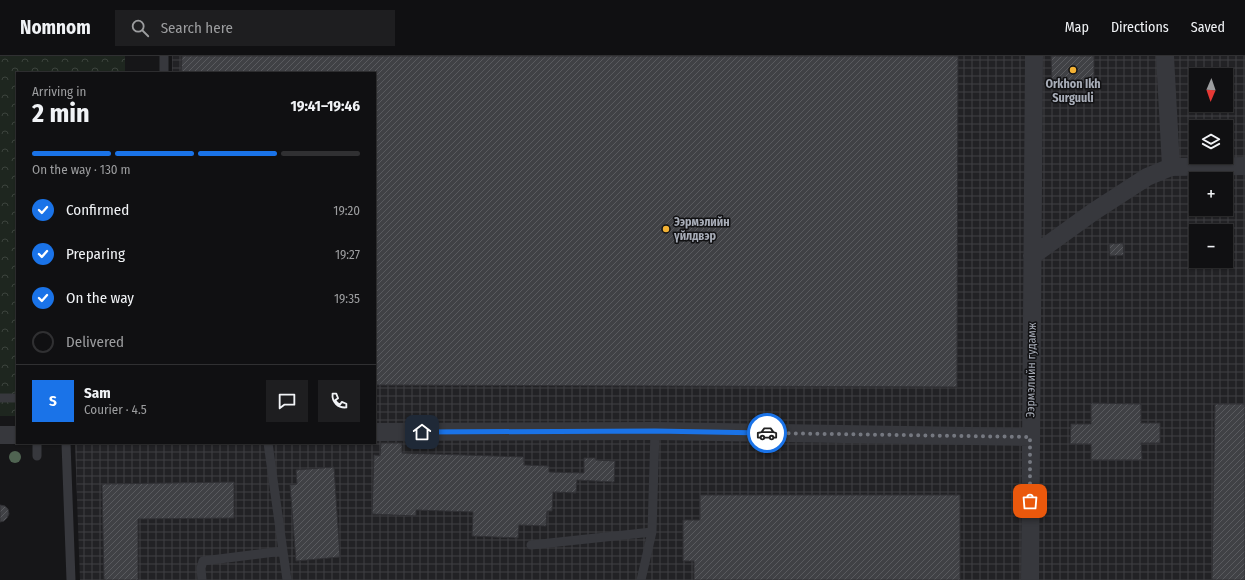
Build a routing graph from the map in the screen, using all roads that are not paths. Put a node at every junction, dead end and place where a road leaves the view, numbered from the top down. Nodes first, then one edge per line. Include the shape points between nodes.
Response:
1 (164, 56) edge
2 (1034, 56) edge
3 (1165, 56) edge
4 (164, 72) edge
5 (1245, 166) edge
6 (1171, 167) junction
7 (1032, 256) junction
8 (0, 398) edge
9 (16, 398) edge
10 (655, 431) junction
11 (376, 432) edge
12 (16, 434) edge
13 (0, 435) edge
14 (1030, 437) junction
15 (37, 444) edge
16 (66, 444) edge
17 (268, 444) edge
18 (37, 456) dead end
19 (652, 532) junction
20 (531, 545) dead end
21 (283, 550) junction
22 (71, 580) edge
23 (202, 580) edge
24 (286, 580) edge
25 (641, 580) edge
26 (1030, 580) edge

1 - 4 lane
2 - 7 street, Ээрмэлийн гудамж
3 - 6 street
5 - 6 street
6 - 7 street via 1147,177
7 - 14 street, Ээрмэлийн гудамж
8 - 9 lane
10 - 11 street
10 - 14 street
10 - 19 lane
12 - 13 street
14 - 26 street, Ээрмэлийн гудамж
15 - 18 lane
16 - 22 lane
17 - 21 lane
19 - 20 lane
19 - 25 lane
21 - 23 lane via 203,561
21 - 24 lane

